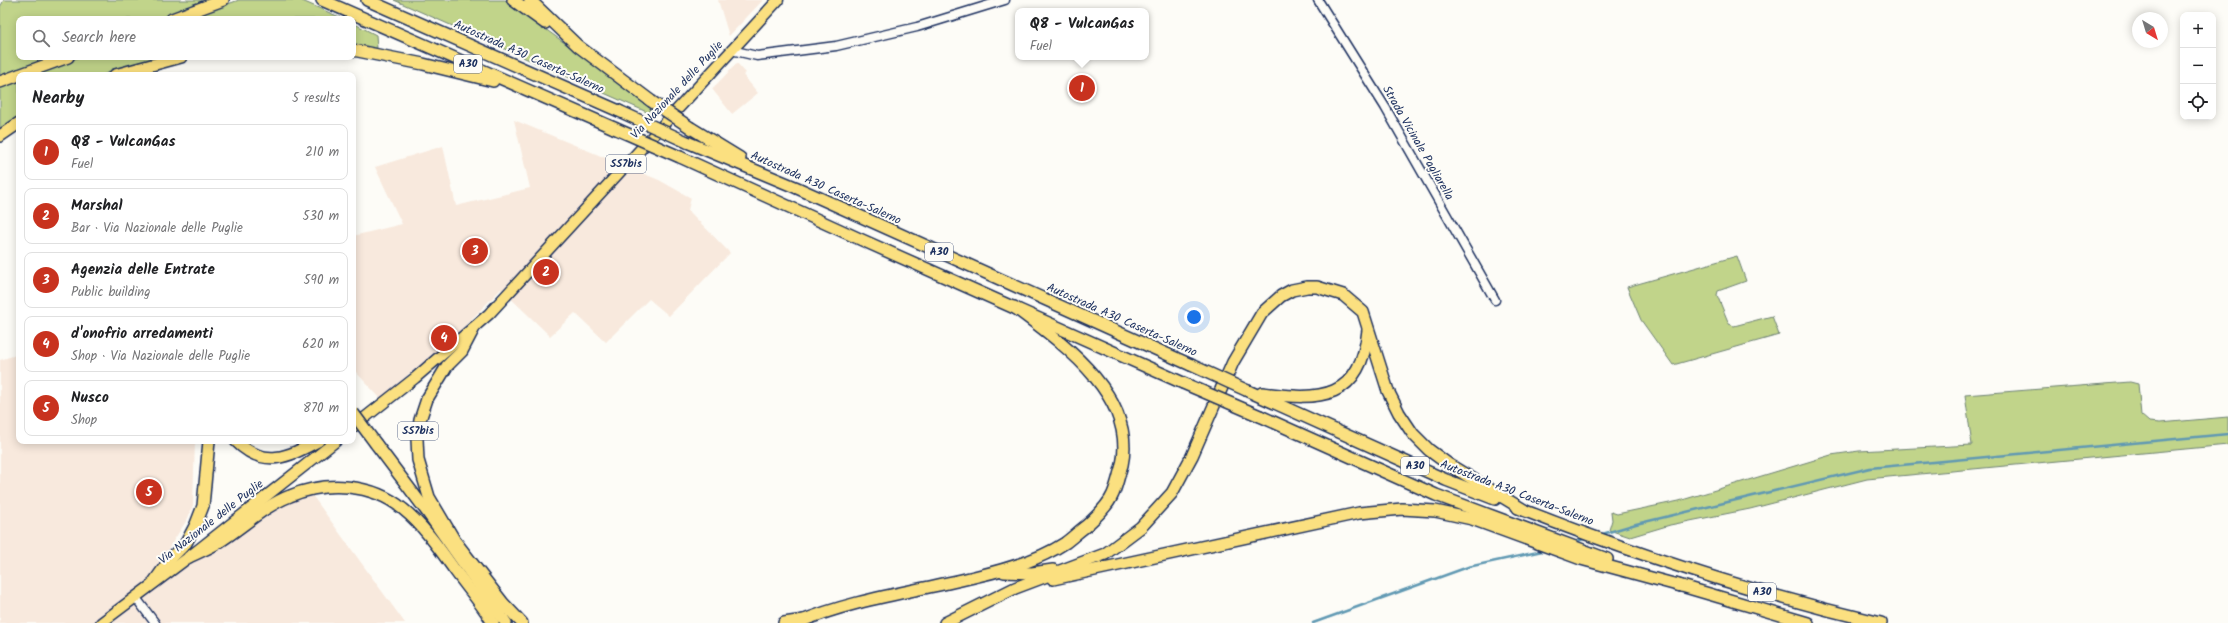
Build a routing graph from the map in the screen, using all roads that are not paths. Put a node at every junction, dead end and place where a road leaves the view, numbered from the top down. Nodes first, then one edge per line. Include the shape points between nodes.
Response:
1 (223, 0) edge
2 (322, 0) edge
3 (367, 0) edge
4 (513, 0) edge
5 (530, 0) edge
6 (778, 0) edge
7 (1005, 0) edge
8 (1318, 0) edge
9 (180, 16) edge
10 (578, 46) junction
11 (731, 50) junction
12 (356, 51) edge
13 (60, 60) edge
14 (170, 60) edge
15 (27, 72) edge
16 (126, 72) edge
17 (16, 76) edge
18 (0, 82) edge
19 (524, 89) junction
20 (16, 125) edge
21 (0, 136) edge
22 (771, 177) junction
23 (1495, 300) dead end
24 (1014, 307) junction
25 (1368, 326) junction
26 (474, 328) junction
27 (1248, 391) junction
28 (356, 417) edge
29 (356, 425) edge
30 (209, 444) edge
31 (239, 444) edge
32 (312, 444) edge
33 (332, 444) edge
34 (1524, 510) junction
35 (428, 513) junction
36 (1524, 533) junction
37 (455, 541) junction
38 (189, 557) junction
39 (1068, 568) junction
40 (995, 572) junction
41 (154, 582) junction
42 (1033, 582) junction
43 (1681, 586) junction
44 (136, 598) junction
45 (503, 603) junction
46 (492, 621) edge
47 (801, 621) edge
48 (101, 623) edge
49 (155, 623) edge
50 (506, 623) edge
51 (515, 623) edge
52 (522, 623) edge
53 (784, 623) edge
54 (945, 623) edge
55 (1808, 623) edge
56 (1881, 623) edge

1 - 9 highway
2 - 19 highway, A30
3 - 22 highway, Autostrada A30 Caserta-Salerno / A30, bridge
4 - 10 highway
5 - 10 highway
6 - 11 main road, Via Nazionale delle Puglie / SS7bis
7 - 11 street via 917,28 836,46 757,56
8 - 23 street, Strada Vicinale Pagliarella via 1384,107
10 - 22 highway, bridge via 651,101
11 - 26 main road, Via Nazionale delle Puglie / SS7bis
12 - 19 highway
13 - 15 highway
14 - 16 highway
17 - 18 highway
19 - 24 highway, A30, bridge
20 - 21 highway
22 - 27 highway, Autostrada A30 Caserta-Salerno / A30, bridge
24 - 36 highway, A30, bridge
24 - 40 highway via 1064,344 1109,397 1123,432 1124,456 1113,495 1095,518 1065,543 1037,558
25 - 27 highway via 1362,362 1344,384 1331,392 1303,398
25 - 34 highway via 1388,391 1413,434 1448,464
25 - 39 highway via 1355,303 1343,295 1317,287 1292,290 1271,303 1233,362 1189,462 1172,493 1141,527 1121,543 1105,554
26 - 29 main road, Via Nazionale delle Puglie / SS7bis
26 - 37 highway, SS7bis via 462,351 447,366 427,399 417,439 422,479 429,497
27 - 34 highway, Autostrada A30 Caserta-Salerno / A30 via 1446,480
28 - 35 highway, SS7bis, bridge
30 - 41 highway via 203,506 196,524 186,543 171,558
31 - 32 highway via 245,450 266,458 281,458
33 - 38 main road, Via Nazionale delle Puglie
34 - 56 highway, Autostrada A30 Caserta-Salerno / A30 via 1645,555 1783,599
35 - 37 highway, SS7bis
35 - 50 highway, SS7bis
36 - 42 highway via 1435,511 1402,509 1359,513
36 - 43 highway, A30
36 - 43 highway via 1581,559
37 - 45 highway, SS7bis
38 - 41 main road, Via Nazionale delle Puglie
38 - 46 highway via 219,542 289,496 319,488 358,488 391,501 415,521
39 - 40 highway via 1032,573
39 - 42 highway
40 - 47 highway via 870,601
41 - 44 main road, Via Nazionale delle Puglie
42 - 54 highway via 998,595
43 - 55 highway, A30
44 - 48 main road, Via Nazionale delle Puglie
44 - 49 street
45 - 51 highway, SS7bis
45 - 52 highway
47 - 53 highway

